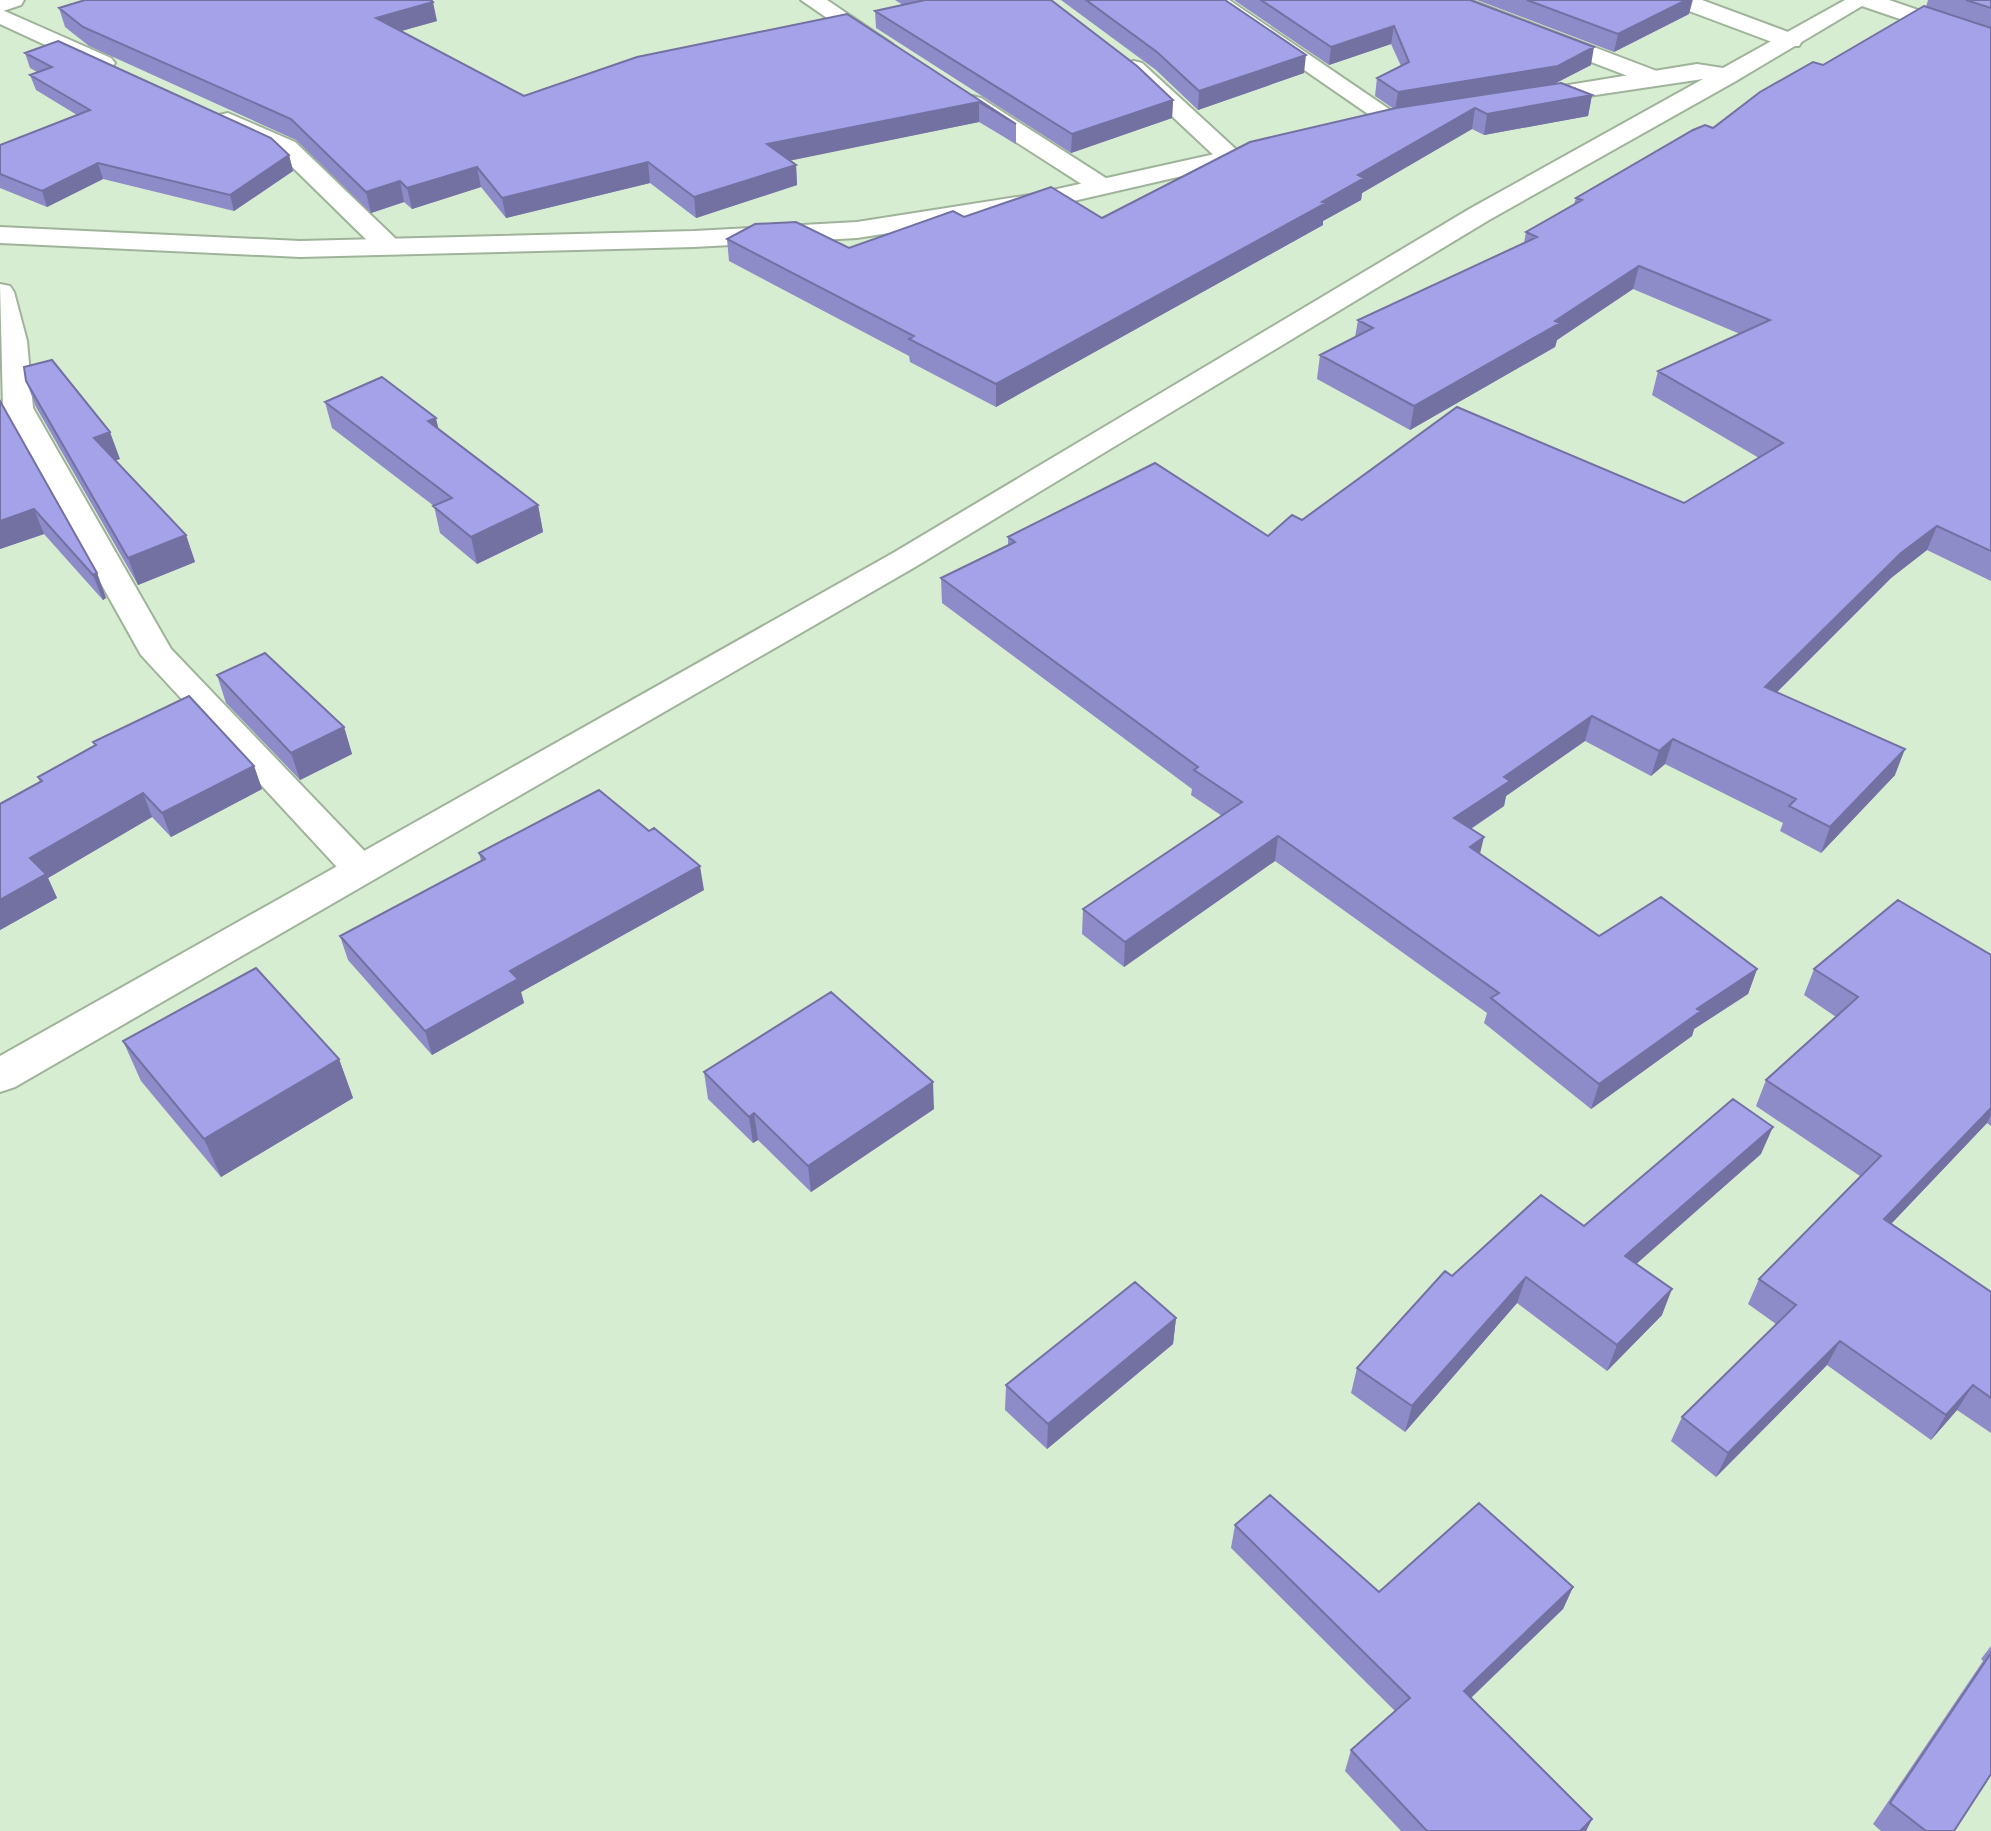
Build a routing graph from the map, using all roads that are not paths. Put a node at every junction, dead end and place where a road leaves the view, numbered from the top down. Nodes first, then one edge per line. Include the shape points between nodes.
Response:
1 (13, 0) edge
2 (812, 0) edge
3 (1214, 0) edge
4 (1450, 0) edge
5 (1681, 0) edge
6 (1861, 0) edge
7 (1867, 0) edge
8 (0, 5) edge
9 (0, 16) edge
10 (1790, 41) junction
11 (1991, 43) edge
12 (1115, 54) edge
13 (905, 60) edge
14 (125, 73) edge
15 (1729, 76) junction
16 (1654, 78) junction
17 (952, 90) edge
18 (1503, 102) edge
19 (212, 113) edge
20 (1421, 116) edge
21 (1394, 120) junction
22 (1366, 127) edge
23 (1285, 145) edge
24 (1231, 158) junction
25 (1103, 187) junction
26 (0, 235) edge
27 (389, 247) junction
28 (0, 292) edge
29 (361, 870) junction
30 (0, 1076) edge

1 - 8 main road
2 - 13 main road
3 - 21 main road
4 - 16 main road
5 - 10 main road
6 - 10 main road
7 - 11 main road
9 - 14 main road
10 - 15 main road
12 - 24 main road
15 - 16 main road via 1697,71
15 - 29 main road via 1480,214 904,560
16 - 18 main road
17 - 25 main road
19 - 27 main road via 286,147
20 - 21 main road
21 - 22 main road
23 - 24 main road
24 - 25 main road
25 - 27 main road via 857,230
26 - 27 main road via 300,249
28 - 29 main road via 13,341 18,408 158,655
29 - 30 main road

